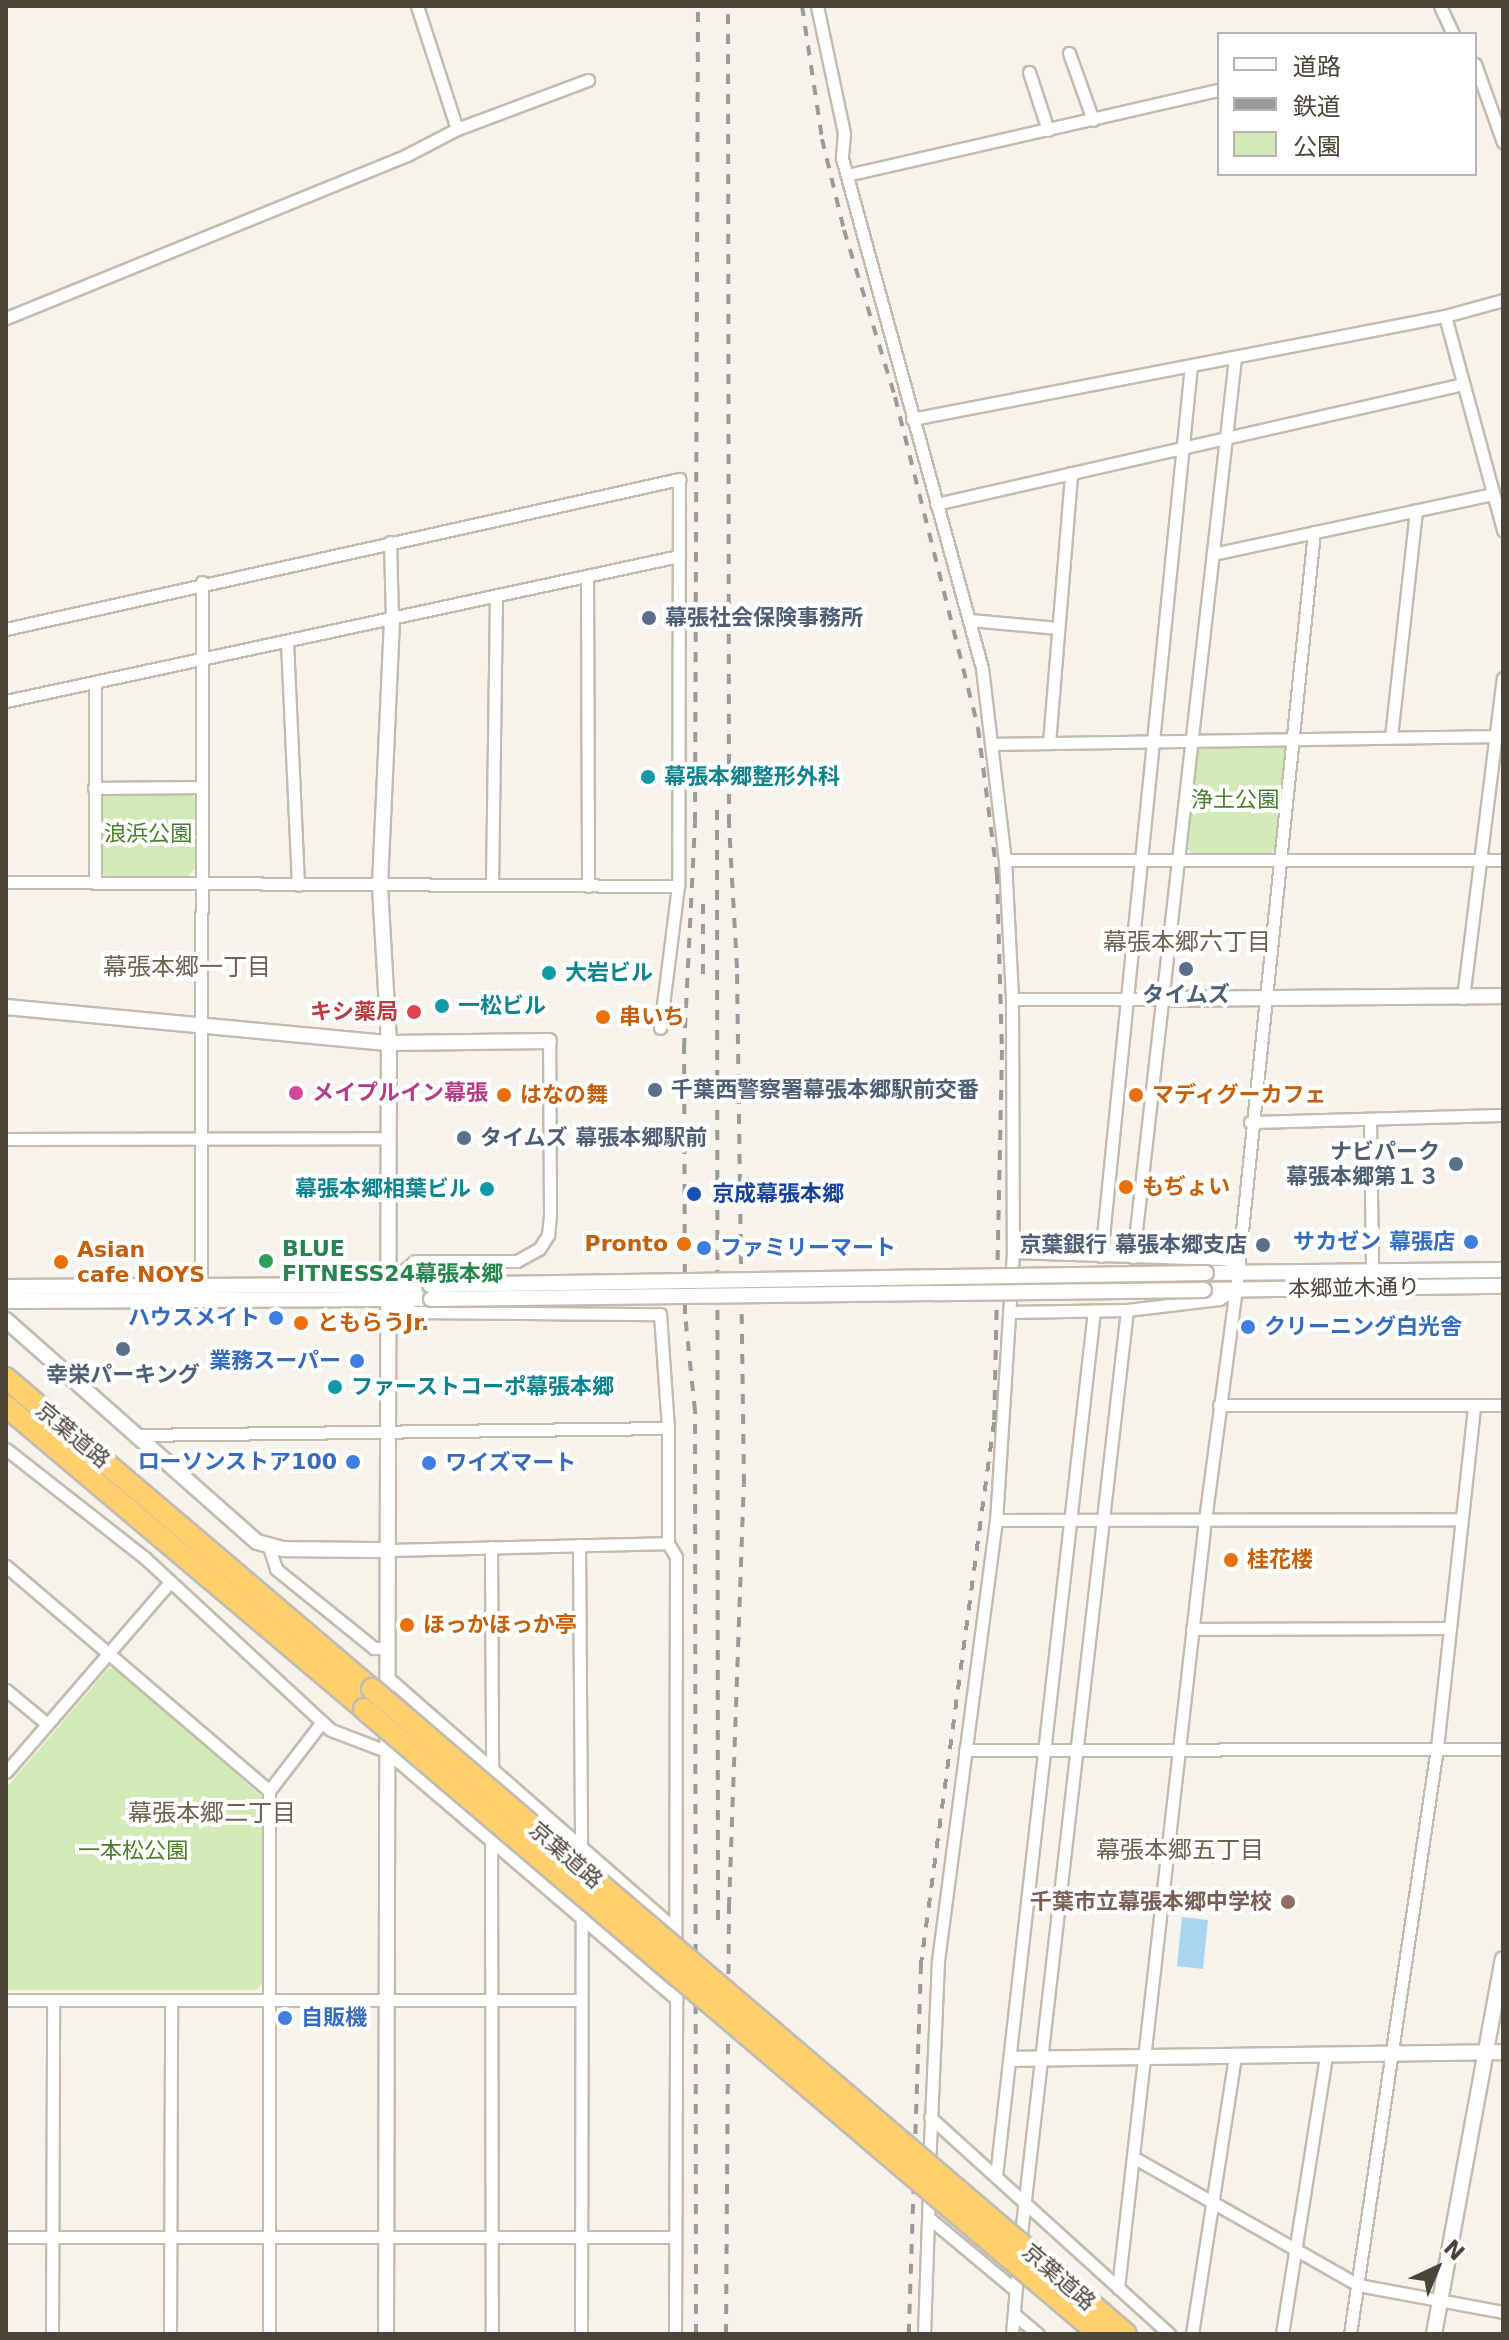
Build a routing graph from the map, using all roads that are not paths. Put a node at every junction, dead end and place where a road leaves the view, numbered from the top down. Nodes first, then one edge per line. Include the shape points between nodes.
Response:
1 (417, 6) edge
2 (817, 6) edge
3 (1443, 6) edge
4 (1452, 32) edge
5 (1069, 53) dead end
6 (1477, 70) edge
7 (1029, 72) dead end
8 (588, 80) dead end
9 (1217, 90) edge
10 (1093, 120) junction
11 (457, 129) junction
12 (1048, 130) junction
13 (1503, 142) edge
14 (847, 175) junction
15 (1503, 300) edge
16 (1445, 316) junction
17 (6, 318) edge
18 (1235, 358) junction
19 (1191, 366) junction
20 (1463, 384) junction
21 (912, 419) junction
22 (1226, 440) junction
23 (1184, 448) junction
24 (1071, 473) junction
25 (1493, 494) junction
26 (936, 504) junction
27 (1416, 510) junction
28 (1503, 530) edge
29 (1314, 532) junction
30 (390, 542) junction
31 (1213, 554) junction
32 (679, 556) junction
33 (587, 576) junction
34 (202, 582) junction
35 (496, 597) junction
36 (392, 619) junction
37 (970, 620) junction
38 (1058, 628) junction
39 (6, 629) edge
40 (287, 642) junction
41 (201, 661) junction
42 (1503, 678) edge
43 (95, 683) junction
44 (6, 701) edge
45 (1496, 736) junction
46 (1391, 737) junction
47 (1292, 739) junction
48 (1153, 741) junction
49 (1192, 741) junction
50 (1049, 743) junction
51 (995, 744) junction
52 (201, 787) junction
53 (94, 788) junction
54 (1005, 860) junction
55 (1141, 860) junction
56 (1178, 860) junction
57 (1503, 860) edge
58 (1279, 861) junction
59 (1480, 861) junction
60 (6, 882) edge
61 (95, 883) junction
62 (201, 883) junction
63 (492, 884) junction
64 (298, 885) junction
65 (380, 885) junction
66 (588, 886) junction
67 (678, 886) junction
68 (1503, 996) edge
69 (1127, 998) junction
70 (1463, 998) junction
71 (1012, 999) junction
72 (1163, 999) junction
73 (1264, 1000) junction
74 (6, 1007) edge
75 (201, 1023) junction
76 (660, 1028) dead end
77 (549, 1041) joint
78 (389, 1043) junction
79 (1503, 1115) edge
80 (1370, 1121) junction
81 (1250, 1122) junction
82 (388, 1138) junction
83 (6, 1139) edge
84 (200, 1142) junction
85 (1013, 1252) junction
86 (1101, 1256) junction
87 (1133, 1257) junction
88 (1503, 1270) edge
89 (1372, 1272) junction
90 (1237, 1273) junction
91 (201, 1284) junction
92 (1503, 1286) edge
93 (6, 1287) edge
94 (1236, 1289) junction
95 (388, 1292) junction
96 (430, 1292) junction
97 (6, 1301) edge
98 (1127, 1310) junction
99 (1094, 1311) junction
100 (1009, 1312) junction
101 (6, 1320) edge
102 (6, 1378) edge
103 (1219, 1405) junction
104 (1474, 1405) junction
105 (1503, 1405) edge
106 (6, 1406) edge
107 (668, 1428) junction
108 (387, 1430) junction
109 (135, 1435) junction
110 (6, 1449) edge
111 (1462, 1519) junction
112 (996, 1520) junction
113 (1072, 1520) junction
114 (1104, 1520) junction
115 (1205, 1520) junction
116 (668, 1543) junction
117 (579, 1545) junction
118 (269, 1547) junction
119 (491, 1547) junction
120 (386, 1550) junction
121 (6, 1566) edge
122 (170, 1582) junction
123 (1449, 1628) junction
124 (1192, 1629) junction
125 (384, 1648) junction
126 (109, 1654) junction
127 (378, 1682) junction
128 (6, 1690) edge
129 (322, 1722) junction
130 (47, 1724) junction
131 (1437, 1748) junction
132 (1179, 1749) junction
133 (1503, 1749) edge
134 (965, 1750) junction
135 (386, 1751) junction
136 (1046, 1752) junction
137 (1079, 1753) junction
138 (6, 1772) edge
139 (492, 1772) junction
140 (269, 1791) junction
141 (491, 1840) junction
142 (581, 1848) junction
143 (582, 1917) junction
144 (675, 1929) junction
145 (1503, 1959) edge
146 (269, 1999) junction
147 (676, 1999) junction
148 (6, 2000) edge
149 (171, 2000) junction
150 (492, 2000) junction
151 (580, 2000) junction
152 (53, 2001) junction
153 (386, 2001) junction
154 (1487, 2052) junction
155 (1503, 2052) edge
156 (1392, 2054) junction
157 (1326, 2055) junction
158 (1235, 2056) junction
159 (1044, 2058) junction
160 (1145, 2058) junction
161 (1011, 2059) junction
162 (930, 2117) junction
163 (1133, 2157) junction
164 (996, 2176) junction
165 (1024, 2202) junction
166 (1212, 2203) junction
167 (929, 2218) junction
168 (171, 2236) junction
169 (6, 2237) edge
170 (52, 2237) junction
171 (269, 2237) junction
172 (386, 2237) junction
173 (580, 2237) junction
174 (674, 2237) junction
175 (492, 2238) junction
176 (1295, 2249) junction
177 (1358, 2285) junction
178 (1118, 2288) junction
179 (1015, 2290) junction
180 (1440, 2299) junction
181 (1503, 2312) edge
182 (1014, 2314) junction
183 (52, 2334) edge
184 (170, 2334) edge
185 (269, 2334) edge
186 (386, 2334) edge
187 (492, 2334) edge
188 (581, 2334) edge
189 (675, 2334) edge
190 (924, 2334) edge
191 (1012, 2334) edge
192 (1038, 2334) edge
193 (1099, 2334) edge
194 (1126, 2334) edge
195 (1169, 2334) edge
196 (1192, 2334) edge
197 (1282, 2334) edge
198 (1350, 2334) edge
199 (1434, 2334) edge

1 - 11 street
2 - 14 street via 827,37
3 - 4 street
5 - 10 street
6 - 13 street
7 - 12 street
8 - 11 street
9 - 10 street
10 - 12 street
11 - 17 street via 407,155
12 - 14 street
14 - 21 street
15 - 16 street
16 - 18 street
16 - 20 street
18 - 19 street
18 - 22 street
19 - 21 street
19 - 23 street
20 - 22 street
20 - 25 street
21 - 26 street
22 - 23 street
22 - 31 street
23 - 24 street
23 - 48 street
24 - 26 street
24 - 38 street
25 - 27 street
25 - 28 street
26 - 37 street
27 - 29 street
27 - 46 street
29 - 31 street
29 - 47 street
30 - 32 street via 679,479
30 - 34 street
30 - 36 street
31 - 49 street
32 - 33 street
32 - 67 street
33 - 35 street
33 - 66 street
34 - 39 street
34 - 41 street
35 - 36 street
35 - 63 street
36 - 40 street
36 - 65 street
37 - 38 street
37 - 51 street
38 - 50 street
40 - 41 street
40 - 64 street
41 - 43 street
41 - 52 street
42 - 45 street
43 - 44 street
43 - 53 street
45 - 46 street
45 - 59 street
46 - 47 street
47 - 49 street
47 - 58 street
48 - 49 street
48 - 50 street
48 - 55 street
49 - 56 street
50 - 51 street
51 - 54 street
52 - 53 street
52 - 62 street
53 - 61 street
54 - 55 street
54 - 71 street
55 - 56 street
55 - 69 street
56 - 58 street
56 - 72 street
57 - 59 street
58 - 59 street
58 - 73 street
59 - 70 street
60 - 61 street
61 - 62 street
62 - 64 street
62 - 75 street
63 - 65 street
63 - 66 street
64 - 65 street
65 - 78 street
66 - 67 street
67 - 76 street
68 - 70 street
69 - 71 street
69 - 72 street
69 - 86 street
70 - 73 street
71 - 85 street
72 - 73 street
72 - 87 street
73 - 81 street
74 - 75 street
75 - 78 street
75 - 84 street
77 - 78 street
77 - 95 street via 548,1235 539,1249 517,1261 415,1261
78 - 82 street
79 - 80 street
80 - 81 street
80 - 89 street
81 - 90 street
82 - 84 street
82 - 95 street
83 - 84 street
84 - 91 street
85 - 86 street
85 - 100 street
86 - 87 street
87 - 90 street via 1228,1259
88 - 89 street, 本郷並木通り
89 - 90 street, 本郷並木通り
90 - 94 street
90 - 96 street, 本郷並木通り, bridge
91 - 93 street
91 - 95 street
92 - 94 street, 本郷並木通り
94 - 96 street, 本郷並木通り, bridge
94 - 98 street via 1219,1299
94 - 103 street
95 - 96 street
95 - 97 street
95 - 107 street via 414,1312 660,1314
95 - 108 street
98 - 99 street
98 - 114 street
99 - 100 street
99 - 113 street
100 - 112 street
101 - 109 street
102 - 127 highway, 京葉道路
103 - 104 street
103 - 115 street
104 - 105 street
104 - 111 street
106 - 193 highway, 京葉道路, bridge
107 - 108 street
107 - 116 street
108 - 109 street
108 - 120 street
109 - 118 street via 196,1493
110 - 122 street
111 - 115 street
111 - 123 street
112 - 113 street
112 - 134 street
113 - 114 street
113 - 136 street
114 - 115 street
114 - 137 street
115 - 124 street
116 - 117 street
116 - 144 street via 676,1557
117 - 119 street
117 - 142 street
118 - 120 street
118 - 125 street via 276,1569 374,1648
119 - 120 street
119 - 139 street
120 - 125 street
121 - 126 street
122 - 126 street
122 - 129 street
123 - 124 street
123 - 131 street
124 - 132 street
125 - 127 street
126 - 130 street
126 - 140 street
127 - 135 street
127 - 139 street
127 - 194 highway, 京葉道路, bridge
128 - 130 street
129 - 135 street via 350,1740
129 - 140 street
130 - 138 street
131 - 132 street
131 - 133 street
131 - 156 street
132 - 137 street
132 - 160 street
134 - 136 street
134 - 162 street via 938,1961
135 - 141 street
135 - 153 street
136 - 137 street
136 - 161 street
137 - 159 street
139 - 142 street
140 - 146 street
141 - 143 street
141 - 150 street
142 - 144 street
143 - 147 street
143 - 151 street
144 - 147 street
145 - 154 street
146 - 149 street
146 - 153 street
146 - 171 street
147 - 174 street
148 - 152 street
149 - 152 street
149 - 168 street
150 - 151 street
150 - 153 street
150 - 175 street
151 - 173 street
152 - 170 street
153 - 172 street
154 - 155 street
154 - 156 street
154 - 180 street
156 - 157 street
156 - 177 street
157 - 158 street
157 - 176 street
158 - 160 street
158 - 166 street
159 - 160 street
159 - 161 street
159 - 165 street
160 - 163 street
161 - 164 street
162 - 164 street
162 - 167 street
163 - 166 street
163 - 178 street
164 - 165 street
165 - 178 street
165 - 179 street
166 - 176 street
166 - 196 street
167 - 179 street
167 - 190 street
168 - 170 street
168 - 171 street
168 - 184 street
169 - 170 street
170 - 183 street
171 - 172 street
171 - 185 street
172 - 175 street
172 - 186 street
173 - 174 street
173 - 175 street
173 - 188 street
174 - 189 street
175 - 187 street
176 - 177 street
176 - 197 street
177 - 180 street
177 - 198 street
178 - 195 street
179 - 182 street
180 - 181 street
180 - 199 street
182 - 191 street
182 - 192 street

